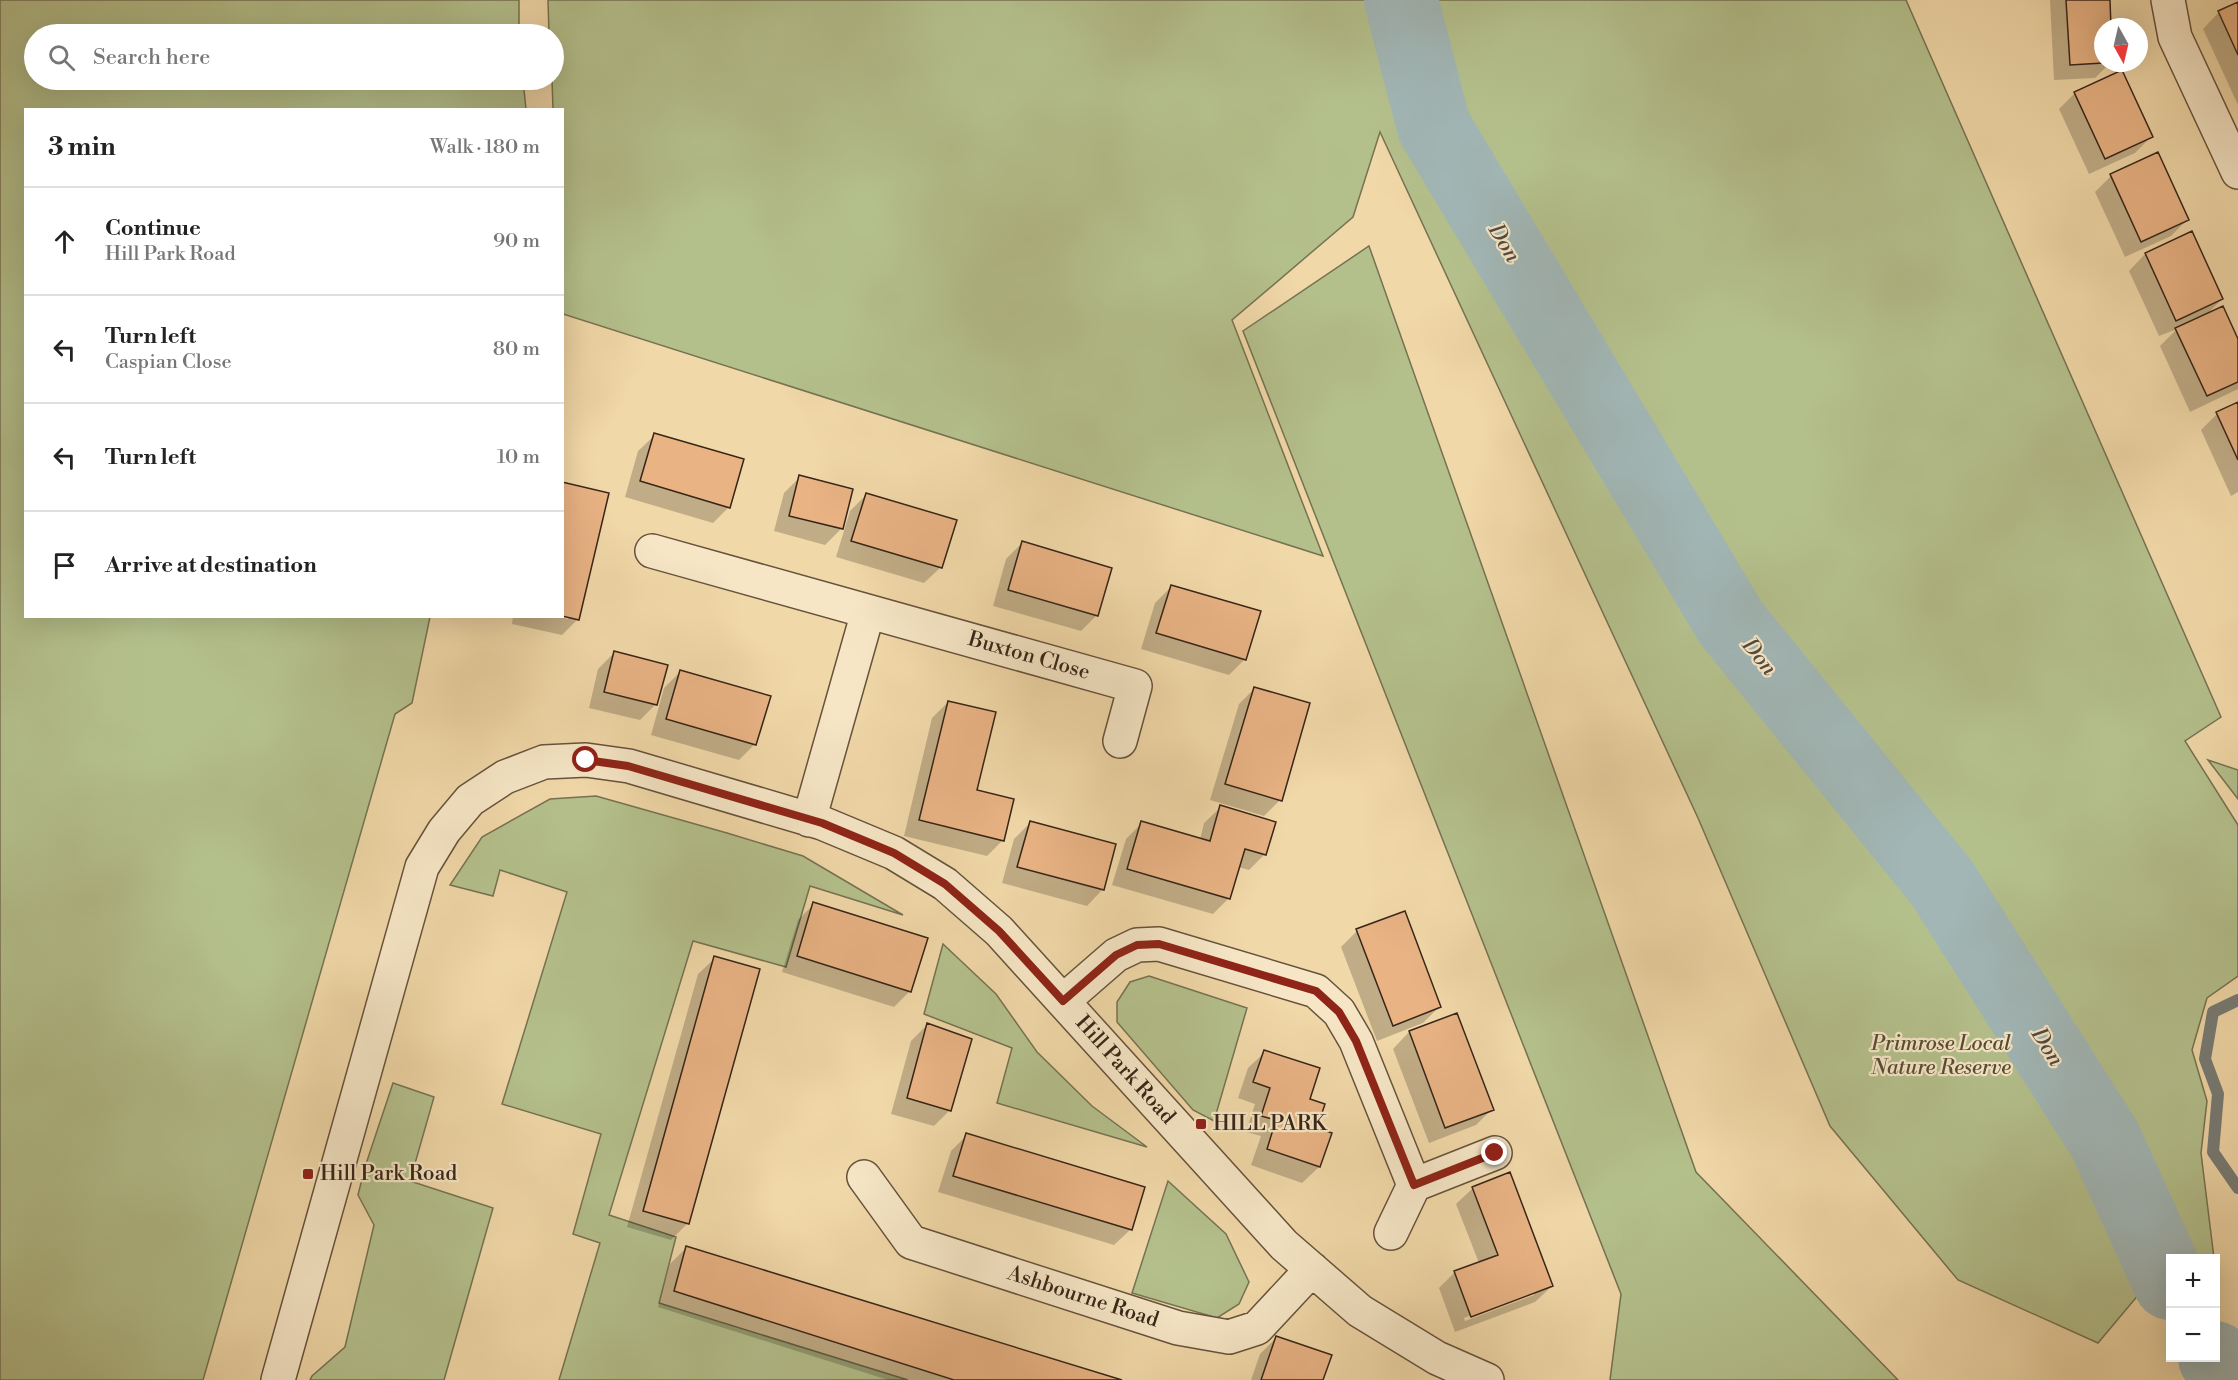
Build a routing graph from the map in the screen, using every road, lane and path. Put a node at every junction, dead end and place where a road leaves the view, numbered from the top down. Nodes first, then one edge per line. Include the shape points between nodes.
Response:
1 (2168, 0) edge
2 (2238, 172) edge
3 (652, 551) dead end
4 (868, 612) junction
5 (1120, 741) dead end
6 (809, 820) junction
7 (1063, 1001) junction
8 (1495, 1153) dead end
9 (864, 1178) dead end
10 (1414, 1185) junction
11 (1391, 1233) dead end
12 (1312, 1269) junction
13 (278, 1380) edge
14 (1487, 1380) edge

1 - 2 street via 2175,37
3 - 4 street, Buxton Close
4 - 5 street, Buxton Close via 1135,686
4 - 6 street
6 - 7 street, Hill Park Road via 894,853 945,884 999,931
6 - 13 street, Hill Park Road via 628,766 586,760 544,762 505,777 470,800 444,831 422,867
7 - 10 street via 1116,955 1137,945 1159,944 1316,991 1339,1012 1356,1041
7 - 12 street, Hill Park Road via 1284,1245
8 - 10 street
9 - 12 street, Ashbourne Road via 911,1242 1178,1328 1229,1337 1257,1328
10 - 11 street
12 - 14 street, Hill Park Road via 1360,1311 1437,1358

